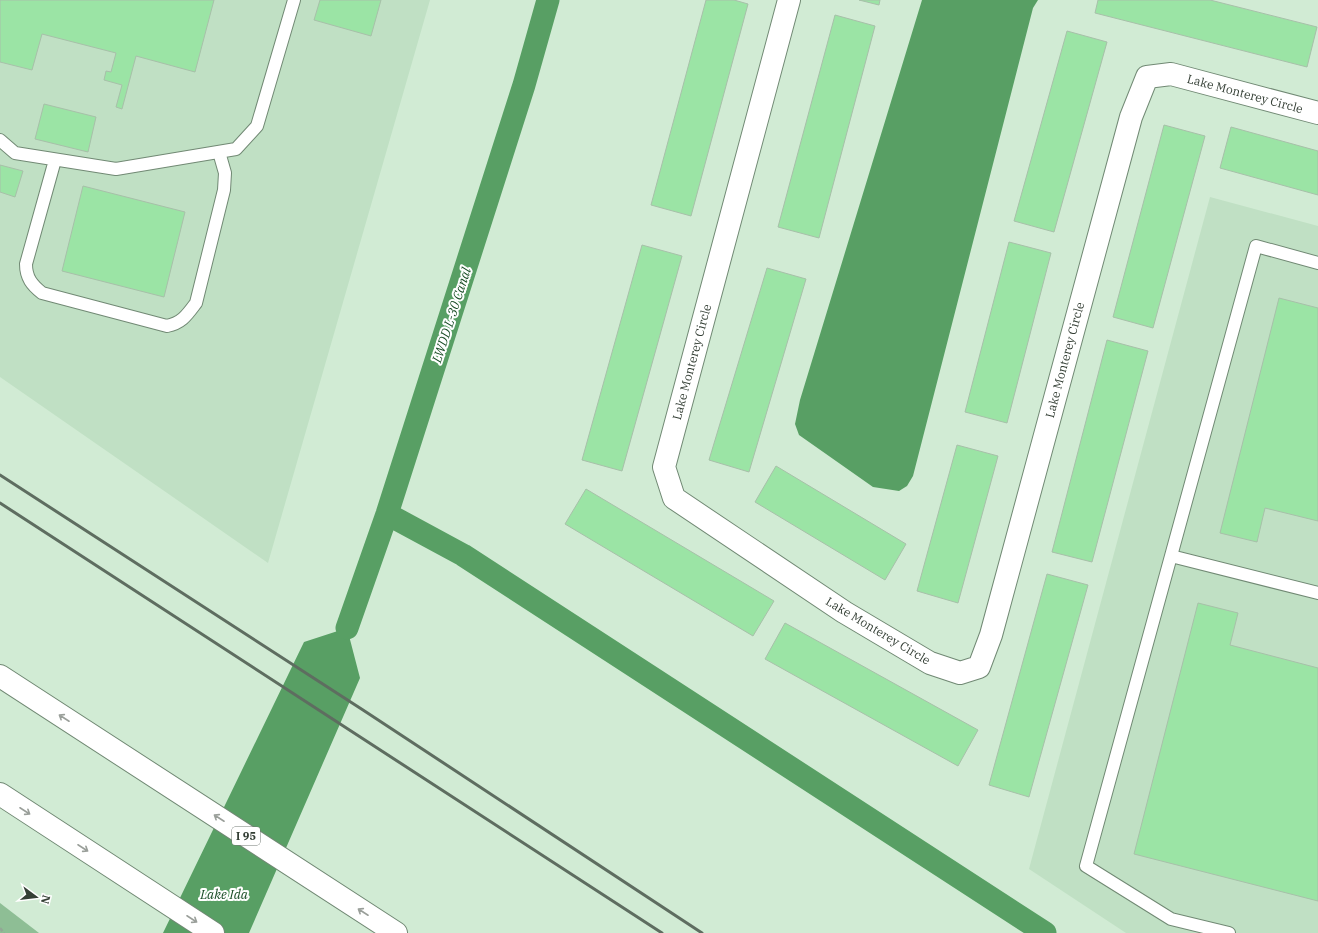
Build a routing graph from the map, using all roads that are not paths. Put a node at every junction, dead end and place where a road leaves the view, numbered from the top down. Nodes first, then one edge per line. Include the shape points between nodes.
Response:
1 (294, 0) edge
2 (790, 0) edge
3 (1318, 113) edge
4 (0, 140) edge
5 (219, 152) junction
6 (55, 160) junction
7 (1318, 263) edge
8 (1171, 556) junction
9 (1318, 593) edge
10 (0, 676) edge
11 (0, 794) edge
12 (213, 933) edge
13 (396, 933) edge
14 (1229, 933) edge

1 - 5 lane via 257,126 236,149
2 - 3 main road, Lake Monterey Circle via 664,467 674,498 844,612 930,663 960,673 979,667 992,635 1130,117 1147,77 1171,74
4 - 6 lane via 15,153
5 - 6 lane via 116,169
5 - 6 lane via 225,173 224,190 196,303 185,318 167,326 42,293 34,287 26,275 26,264
7 - 8 lane via 1256,246
8 - 9 lane
8 - 14 lane via 1086,866 1171,919
13 -> 10 main road, I 95
11 -> 12 main road

